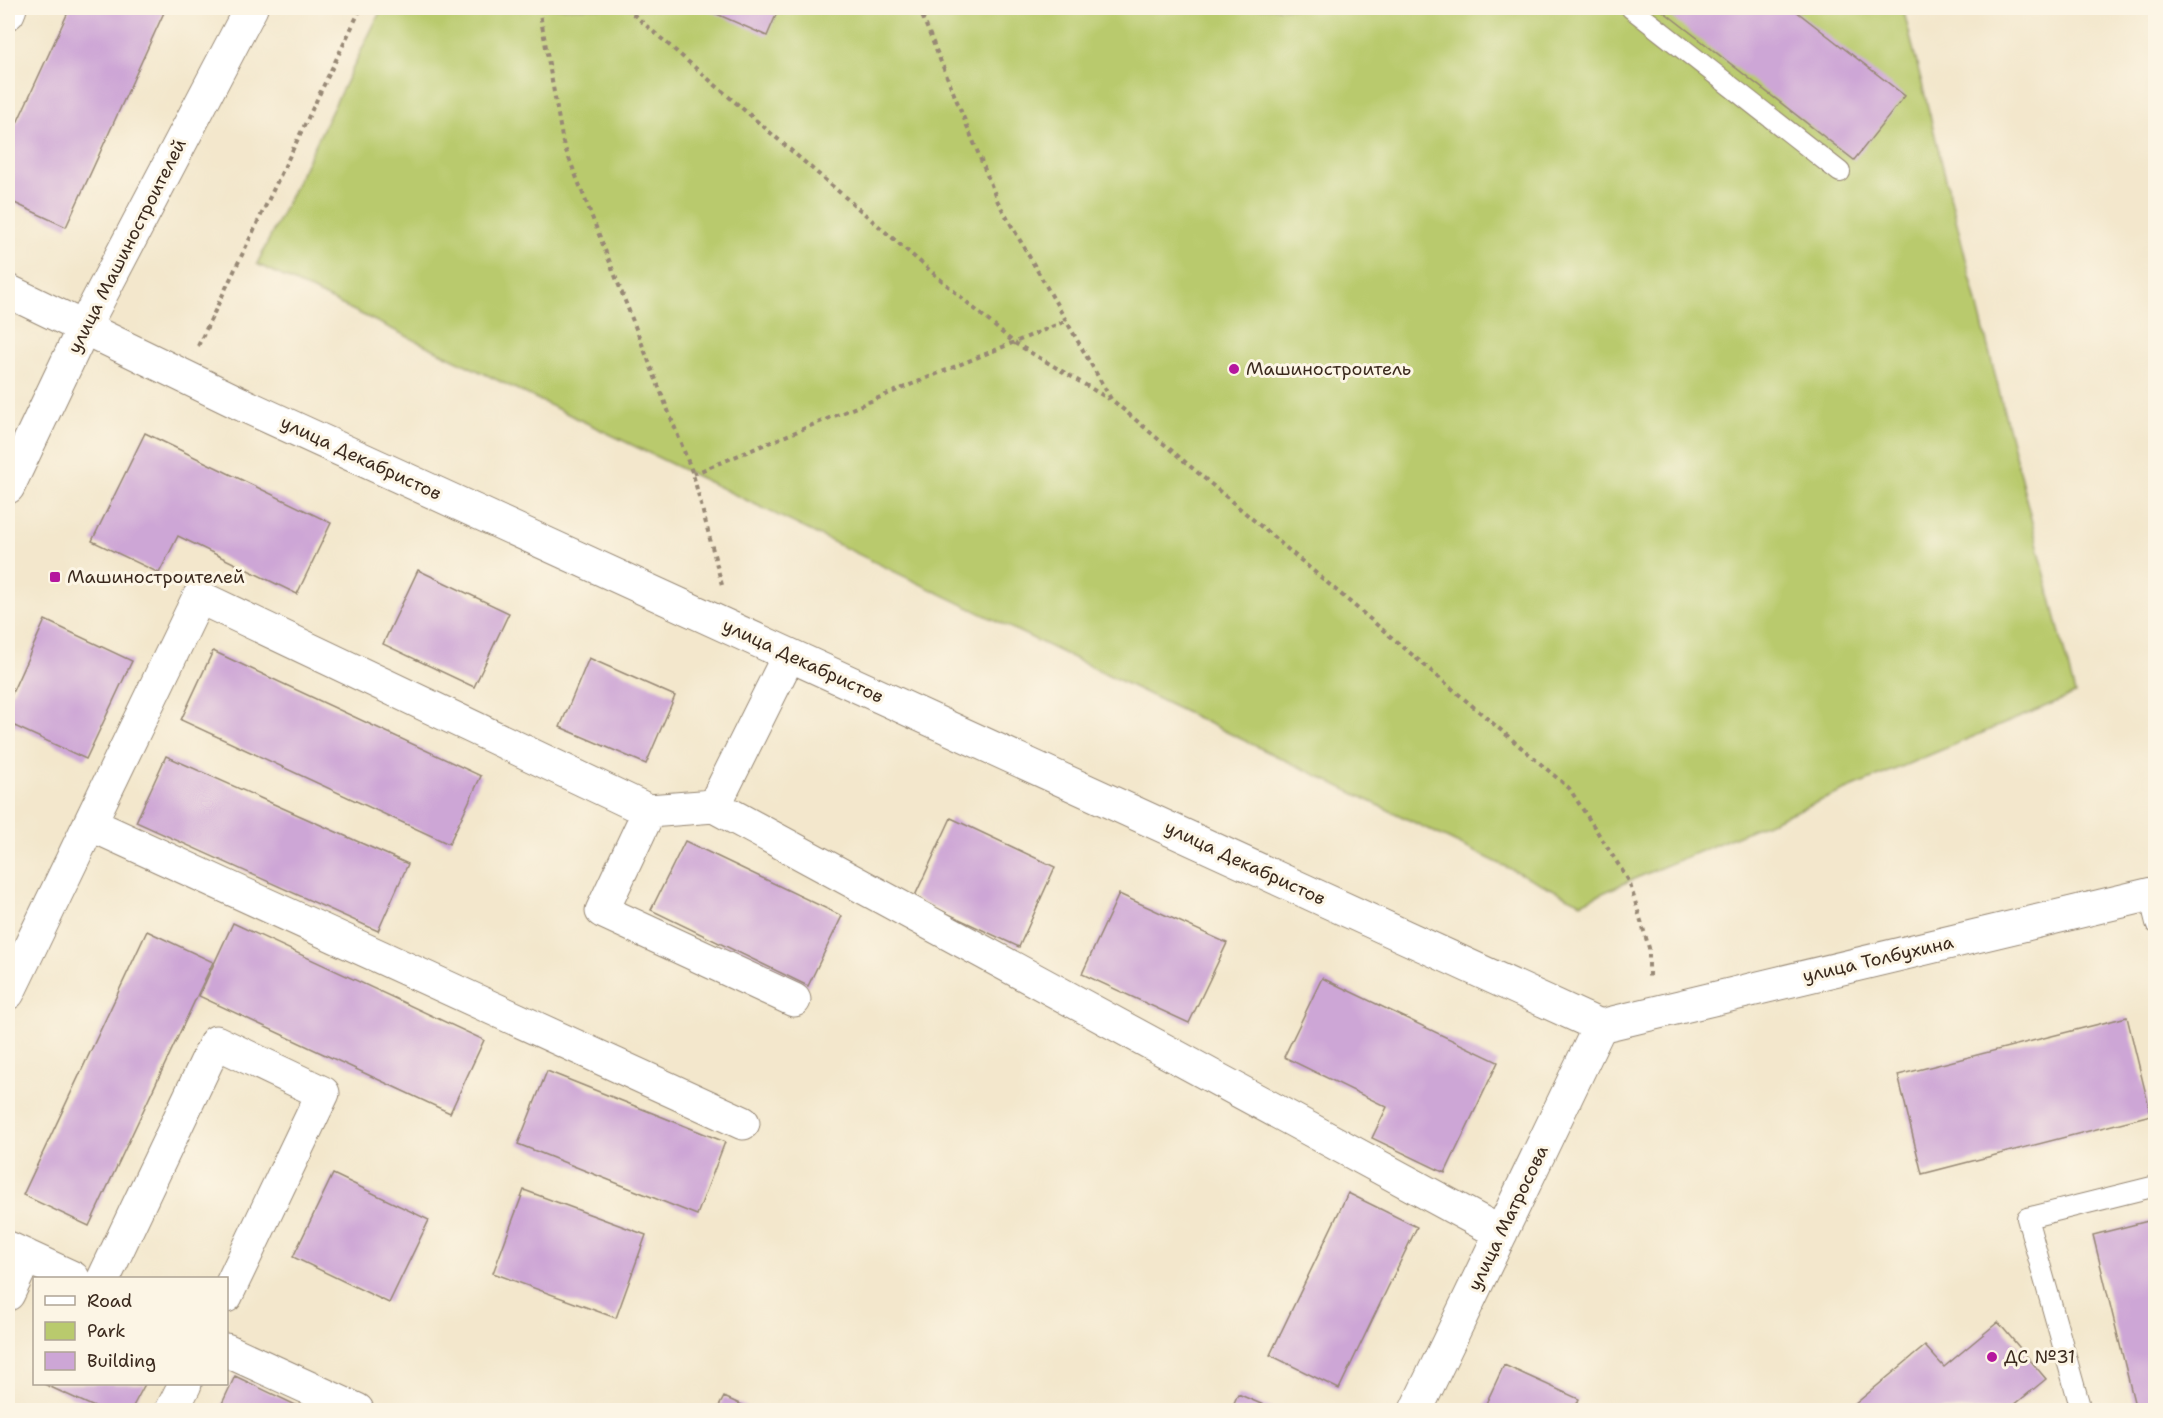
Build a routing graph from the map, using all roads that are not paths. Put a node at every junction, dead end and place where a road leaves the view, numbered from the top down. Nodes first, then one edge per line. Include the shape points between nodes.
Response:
1 (10, 8) edge
2 (251, 8) edge
3 (1631, 8) edge
4 (8, 13) edge
5 (1840, 172) dead end
6 (8, 291) edge
7 (84, 327) junction
8 (8, 487) edge
9 (789, 655) junction
10 (714, 806) junction
11 (649, 811) junction
12 (90, 824) junction
13 (2154, 903) edge
14 (8, 993) edge
15 (794, 1000) dead end
16 (1600, 1026) junction
17 (743, 1123) dead end
18 (2156, 1186) edge
19 (1501, 1233) junction
20 (17, 1252) edge
21 (71, 1277) edge
22 (104, 1277) edge
23 (228, 1292) edge
24 (8, 1294) edge
25 (228, 1351) edge
26 (184, 1385) edge
27 (172, 1410) edge
28 (357, 1410) edge
29 (1416, 1410) edge
30 (2081, 1410) edge

1 - 4 street
2 - 7 street, улица Машиностроителей
3 - 5 lane
6 - 7 street, улица Декабристов
7 - 8 street, улица Машиностроителей
7 - 9 street, улица Декабристов
9 - 10 street
9 - 16 street, улица Декабристов
10 - 11 street
10 - 19 street
11 - 12 street via 199,597
11 - 15 street via 602,911
12 - 14 street
12 - 17 street
13 - 16 street, улица Толбухина
16 - 19 street, улица Матросова
18 - 30 lane via 2027,1218
19 - 29 street, улица Матросова
20 - 21 street
20 - 24 street
22 - 23 street via 216,1042 323,1093
25 - 28 street
26 - 27 street

